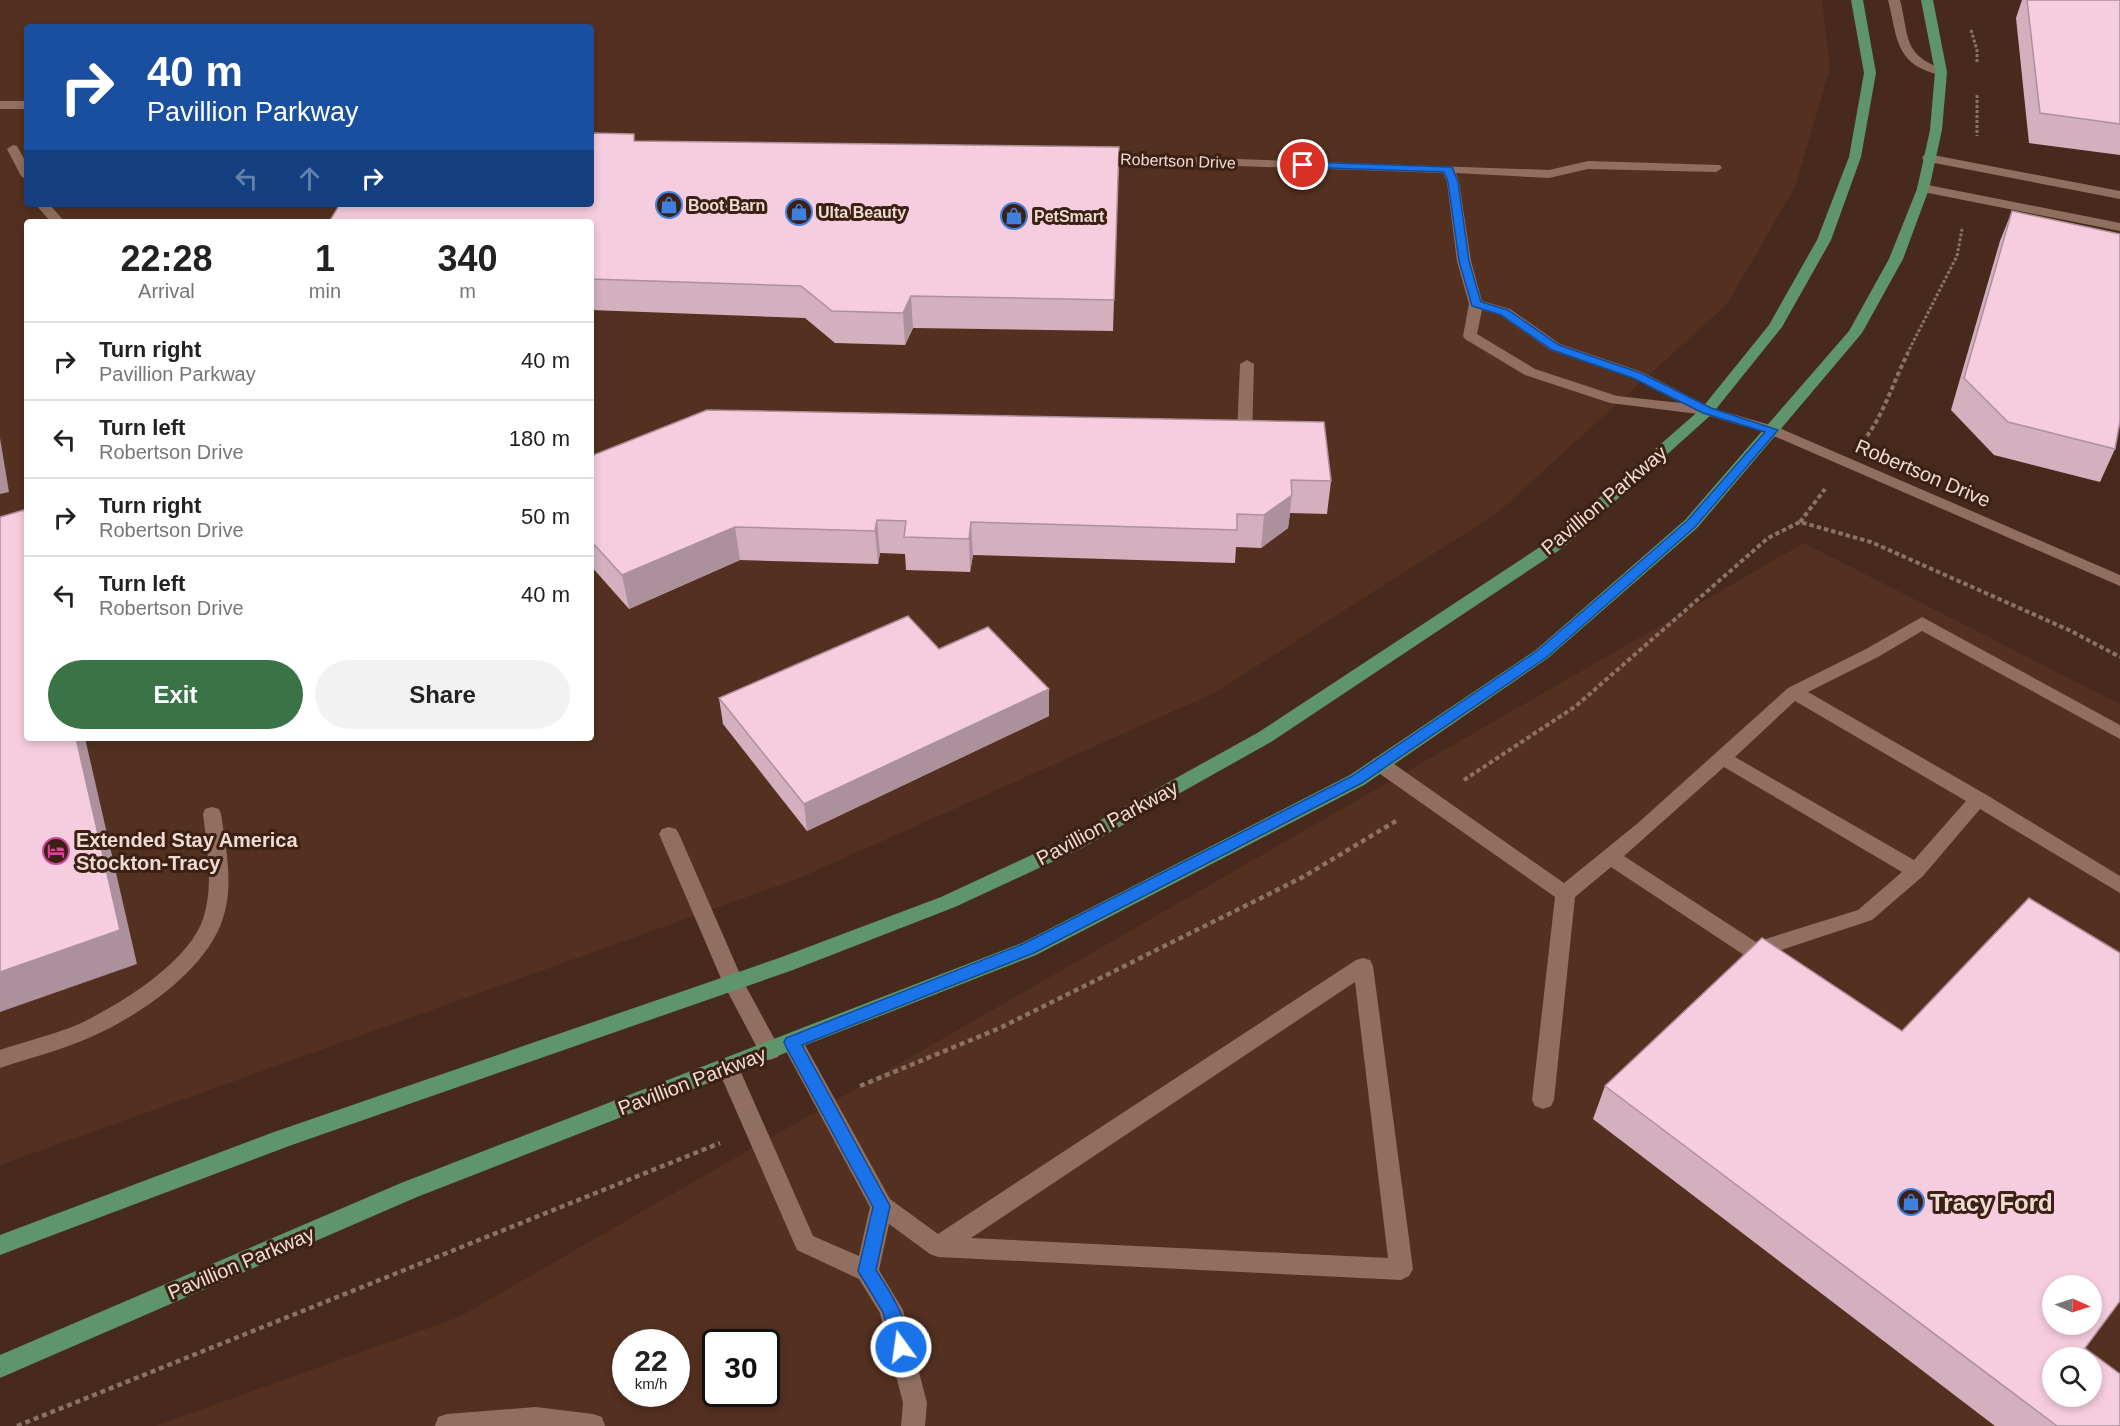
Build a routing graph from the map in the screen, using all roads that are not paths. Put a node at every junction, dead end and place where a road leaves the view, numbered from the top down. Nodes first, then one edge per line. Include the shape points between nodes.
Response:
1 (1857, 0) edge
2 (1894, 0) edge
3 (1927, 0) edge
4 (1941, 72) junction
5 (0, 105) edge
6 (24, 105) edge
7 (13, 149) dead end
8 (1087, 158) edge
9 (1928, 158) junction
10 (1716, 168) dead end
11 (1448, 169) junction
12 (24, 170) edge
13 (1923, 188) junction
14 (2120, 195) edge
15 (45, 207) edge
16 (55, 219) edge
17 (2120, 227) edge
18 (1476, 304) junction
19 (1247, 364) dead end
20 (1707, 411) junction
21 (1772, 430) junction
22 (1221, 438) edge
23 (2120, 582) edge
24 (1794, 692) junction
25 (2120, 734) edge
26 (1721, 757) junction
27 (1380, 764) junction
28 (1978, 800) junction
29 (212, 814) dead end
30 (669, 834) dead end
31 (1610, 856) junction
32 (1916, 871) junction
33 (2120, 886) edge
34 (1565, 894) junction
35 (733, 983) junction
36 (792, 1042) junction
37 (770, 1051) junction
38 (0, 1059) edge
39 (728, 1067) junction
40 (1543, 1100) dead end
41 (882, 1206) junction
42 (0, 1245) edge
43 (938, 1247) junction
44 (867, 1271) junction
45 (0, 1367) edge
46 (447, 1426) edge
47 (593, 1426) edge
48 (913, 1426) edge

1 - 20 main road, Pavillion Parkway via 1870,73 1855,157 1824,240 1775,327
2 - 4 street via 1903,49 1922,67
3 - 4 main road, Pavillion Parkway
4 - 9 main road, Pavillion Parkway via 1936,130
5 - 6 street
7 - 12 street
8 - 11 street, Robertson Drive
9 - 13 main road, Pavillion Parkway
9 - 14 street
10 - 11 street via 1588,165 1549,174
11 - 18 street, Robertson Drive via 1464,261
13 - 17 street
13 - 21 main road, Pavillion Parkway via 1896,259 1855,333
15 - 16 street
18 - 20 street, Robertson Drive via 1505,312 1556,347 1637,375
18 - 20 street, Robertson Drive via 1470,336 1530,372 1615,400
19 - 22 street via 1244,438
20 - 21 street, Robertson Drive
20 - 35 main road, Pavillion Parkway via 1558,543 1265,737 1075,843 948,902
21 - 23 street, Robertson Drive
21 - 27 main road, Pavillion Parkway via 1691,524 1542,654
24 - 25 street via 1922,623
24 - 26 street
24 - 28 street
26 - 31 street
26 - 32 street
27 - 34 street
27 - 36 main road, Pavillion Parkway via 1357,780 1029,949
28 - 32 street
28 - 33 street
29 - 38 street via 219,871 216,903 212,921 190,957 160,985 94,1026
30 - 35 street
31 - 32 street via 1754,951 1865,915
31 - 34 street
34 - 40 street
35 - 37 street
35 - 42 main road, Pavillion Parkway via 282,1139
36 - 37 main road, Pavillion Parkway
36 - 41 street
37 - 39 main road, Pavillion Parkway
39 - 44 street via 805,1243
39 - 45 main road, Pavillion Parkway via 409,1190
41 - 43 street
41 - 44 street
43 - 43 street via 1401,1269 1363,966 1314,999
44 - 48 street via 891,1310 915,1403
46 - 47 street via 536,1419

